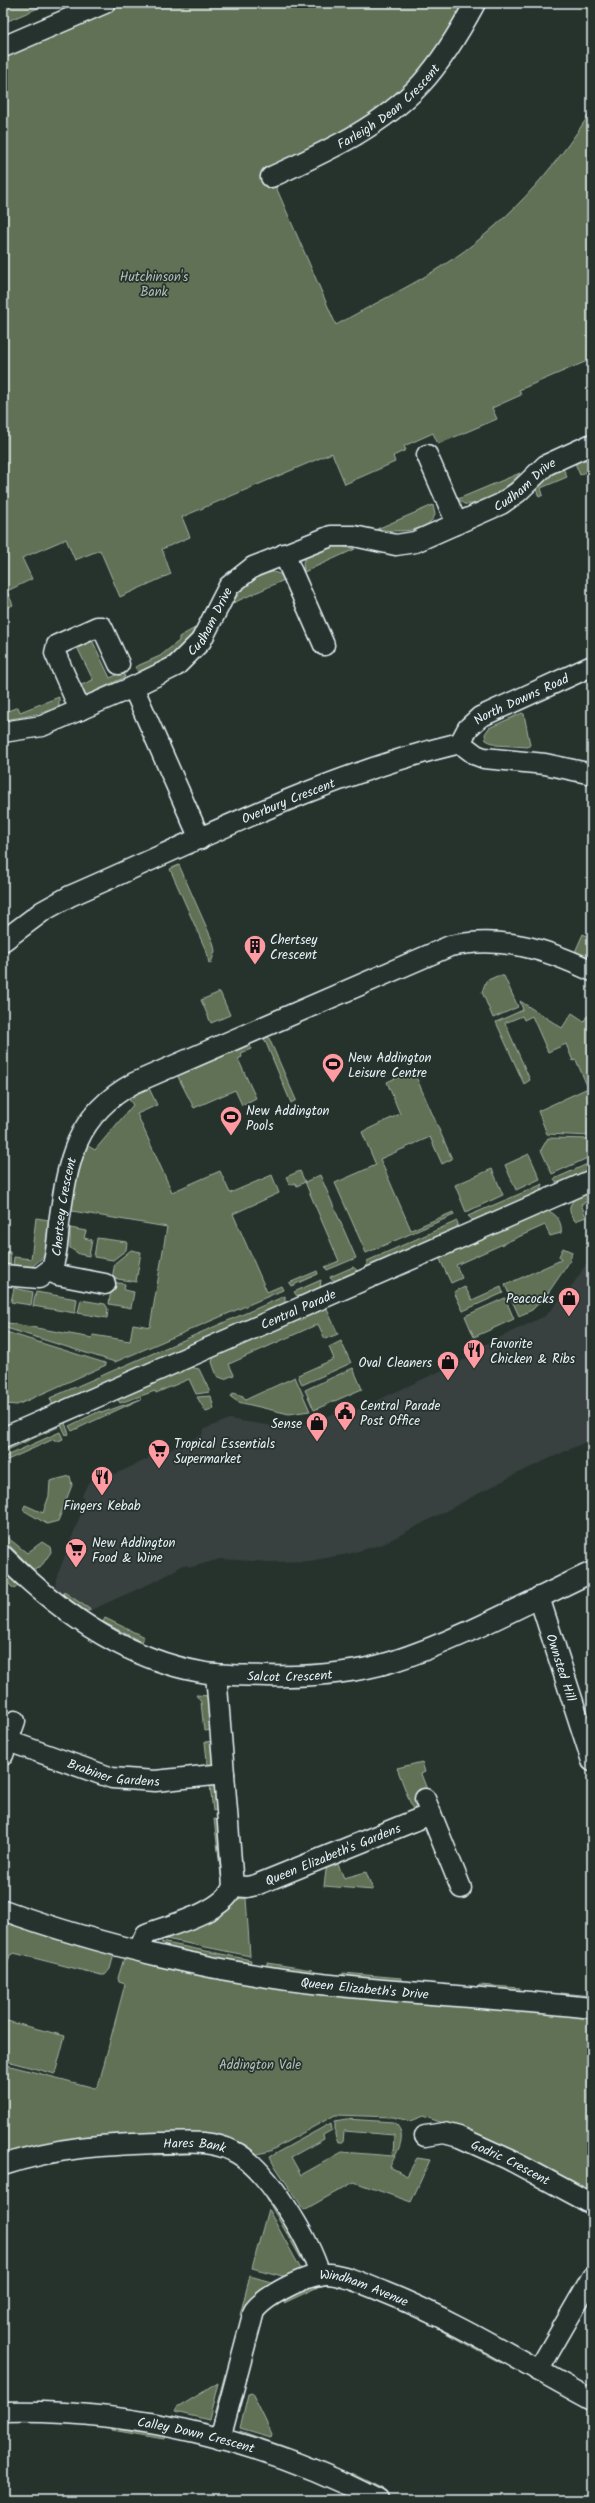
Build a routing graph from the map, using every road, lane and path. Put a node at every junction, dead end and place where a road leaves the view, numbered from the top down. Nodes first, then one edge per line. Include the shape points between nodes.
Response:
1 (105, 3) edge
2 (475, 3) edge
3 (3, 47) edge
4 (271, 177) dead end
5 (592, 444) edge
6 (426, 455) dead end
7 (456, 524) junction
8 (284, 554) junction
9 (324, 645) dead end
10 (120, 664) dead end
11 (592, 666) edge
12 (133, 687) junction
13 (80, 710) junction
14 (3, 732) edge
15 (460, 743) junction
16 (592, 774) edge
17 (200, 839) junction
18 (3, 941) edge
19 (592, 971) edge
20 (592, 1180) edge
21 (50, 1271) junction
22 (3, 1275) edge
23 (105, 1284) dead end
24 (3, 1438) edge
25 (3, 1556) edge
26 (592, 1572) edge
27 (540, 1597) junction
28 (216, 1674) junction
29 (15, 1721) dead end
30 (6, 1748) edge
31 (592, 1761) edge
32 (224, 1774) junction
33 (233, 1886) junction
34 (461, 1888) dead end
35 (3, 1910) edge
36 (139, 1949) junction
37 (592, 2008) edge
38 (425, 2136) dead end
39 (3, 2166) edge
40 (592, 2204) edge
41 (320, 2275) junction
42 (592, 2277) edge
43 (538, 2371) junction
44 (592, 2400) edge
45 (3, 2412) edge
46 (220, 2439) junction
47 (378, 2500) edge

1 - 3 street
2 - 4 street, Farleigh Dean Crescent via 459,33 440,59 421,84 401,102 358,134
5 - 7 street, Cudham Drive via 546,464 505,502
6 - 7 street
7 - 8 street, Cudham Drive via 407,544 391,544 336,535 316,540
8 - 9 street
8 - 12 street, Cudham Drive via 253,567 233,582 222,597 201,641 190,655 168,671
10 - 13 street via 102,627 97,626 58,645 55,653
11 - 15 street, North Downs Road via 480,717 468,728
12 - 13 street, Cudham Drive
12 - 17 street
13 - 14 street, Cudham Drive via 31,729
15 - 16 street via 484,758 545,764
15 - 17 street, Overbury Crescent via 421,753 341,780
17 - 18 street, Overbury Crescent via 57,902
19 - 21 street, Chertsey Crescent via 548,952 524,946 482,941 450,946 129,1086 97,1111 73,1148 67,1171 55,1259
20 - 24 street, Central Parade
21 - 22 street, Chertsey Crescent via 34,1279
21 - 23 street, Chertsey Crescent via 58,1275
25 - 28 street, Salcot Crescent via 53,1602 103,1635 164,1662 191,1671
26 - 27 street, Salcot Crescent
27 - 28 street, Salcot Crescent via 429,1649 377,1666 316,1675
27 - 31 street, Ownsted Hill
28 - 32 street
29 - 30 street, Brabiner Gardens
30 - 32 street, Brabiner Gardens via 112,1778 155,1780
32 - 33 street
33 - 34 street, Queen Elizabeth's Gardens via 256,1885 428,1807
33 - 36 street via 228,1898 216,1906 146,1934
35 - 36 street, Queen Elizabeth's Drive via 58,1928
36 - 37 street, Queen Elizabeth's Drive via 190,1962 321,1984
38 - 40 street, Godric Crescent via 444,2133 461,2138 508,2159
39 - 41 street, Hares Bank via 56,2150 89,2145 200,2142 221,2146 254,2164 267,2179 291,2218
41 - 43 street, Windham Avenue via 348,2278 412,2304 459,2326
41 - 46 street, Windham Avenue via 292,2285 267,2299 254,2311
42 - 43 street
43 - 44 street, Windham Avenue
45 - 46 street, Calley Down Crescent via 106,2418 156,2425
46 - 47 street, Calley Down Crescent via 290,2461

